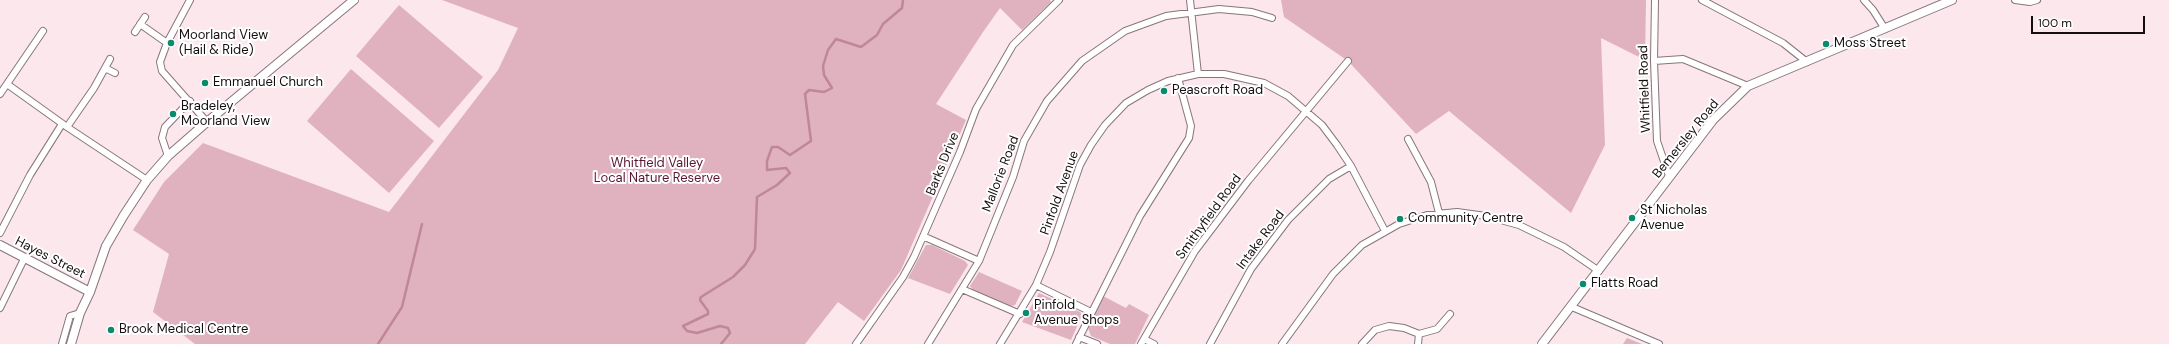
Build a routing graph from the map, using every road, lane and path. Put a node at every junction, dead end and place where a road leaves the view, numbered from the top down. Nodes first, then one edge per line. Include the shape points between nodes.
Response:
1 (190, 0) edge
2 (354, 0) edge
3 (1059, 0) edge
4 (1190, 0) edge
5 (1655, 0) edge
6 (1702, 0) edge
7 (1864, 0) edge
8 (1952, 0) edge
9 (2015, 0) edge
10 (2037, 0) edge
11 (1191, 12) junction
12 (145, 17) dead end
13 (1272, 18) dead end
14 (140, 24) junction
15 (1885, 29) junction
16 (43, 31) dead end
17 (135, 32) dead end
18 (167, 43) junction
19 (110, 59) dead end
20 (1348, 61) dead end
21 (1654, 61) junction
22 (1806, 62) junction
23 (105, 68) junction
24 (115, 73) dead end
25 (1198, 74) junction
26 (1178, 78) junction
27 (7, 84) junction
28 (1748, 86) junction
29 (0, 94) edge
30 (190, 101) junction
31 (1306, 110) junction
32 (207, 122) junction
33 (65, 126) junction
34 (1408, 139) dead end
35 (168, 156) junction
36 (1351, 166) junction
37 (1669, 176) junction
38 (147, 180) junction
39 (1439, 213) junction
40 (1385, 231) junction
41 (0, 233) edge
42 (925, 237) junction
43 (0, 245) edge
44 (24, 259) junction
45 (979, 261) junction
46 (1599, 271) junction
47 (1036, 285) junction
48 (962, 289) junction
49 (90, 292) junction
50 (0, 308) edge
51 (1572, 308) junction
52 (1091, 312) junction
53 (80, 313) junction
54 (1020, 314) junction
55 (1450, 314) dead end
56 (1419, 334) junction
57 (1079, 337) junction
58 (1143, 342) edge
59 (62, 344) edge
60 (71, 344) edge
61 (856, 344) edge
62 (928, 344) edge
63 (1000, 344) edge
64 (1076, 344) edge
65 (1097, 344) edge
66 (1154, 344) edge
67 (1210, 344) edge
68 (1282, 344) edge
69 (1362, 344) edge
70 (1418, 344) edge
71 (1542, 344) edge
72 (1659, 344) edge

1 - 18 street
2 - 32 street
3 - 42 street, Barks Drive via 1013,45 976,110
4 - 11 street
5 - 21 street, Whitfield Road
6 - 22 street via 1783,44
7 - 15 street
8 - 15 street, Bemersley Road
9 - 10 street
11 - 13 street, Mallorie Road via 1219,9 1252,12
11 - 25 street
11 - 45 street, Mallorie Road via 1166,16 1125,31 1082,61 1047,101 1024,140 1013,177
12 - 14 street
14 - 17 street
14 - 18 street
15 - 22 street, Bemersley Road
16 - 27 street
18 - 30 street via 160,62 162,71
19 - 23 street
20 - 31 street, Smithyfield Road
21 - 28 street via 1683,59
21 - 37 street, Whitfield Road via 1657,141
22 - 28 street, Bemersley Road
23 - 24 street
23 - 33 street
25 - 26 street, Pinfold Avenue
25 - 31 street, Pinfold Avenue via 1224,74 1264,83 1288,96
26 - 47 street, Pinfold Avenue via 1148,90 1126,103 1101,130 1080,165
26 - 52 street via 1191,126 1189,138 1140,216
27 - 29 street
27 - 33 street
28 - 37 street, Bemersley Road via 1713,120
30 - 32 street
30 - 35 street via 166,127 162,138
31 - 36 street, Pinfold Avenue via 1322,126
31 - 58 street, Smithyfield Road via 1195,251
32 - 35 street
33 - 38 street
33 - 41 street via 30,175
34 - 39 street via 1431,182
35 - 38 street
36 - 40 street, Pinfold Avenue
36 - 67 street, Intake Road via 1329,179 1288,220 1251,269
37 - 46 street, Bemersley Road
38 - 49 street via 106,246
39 - 40 street via 1414,218
39 - 46 street via 1457,212 1486,216 1519,225 1564,247
40 - 68 street via 1362,245 1333,274
42 - 45 street
42 - 61 street, Barks Drive via 903,278
43 - 44 street, Hayes Street
44 - 49 street, Hayes Street
44 - 50 street
45 - 48 street, Mallorie Road
46 - 51 street, Bemersley Road
47 - 52 street
47 - 54 street, Pinfold Avenue
48 - 54 street
48 - 62 street, Mallorie Road
49 - 53 street
51 - 71 street, Bemersley Road
51 - 72 street
52 - 57 street
53 - 59 street via 70,316
53 - 60 street
54 - 63 street, Pinfold Avenue
55 - 56 street via 1437,329
56 - 69 street via 1390,326 1376,330
56 - 70 street
57 - 64 street
57 - 65 street
58 - 66 street

